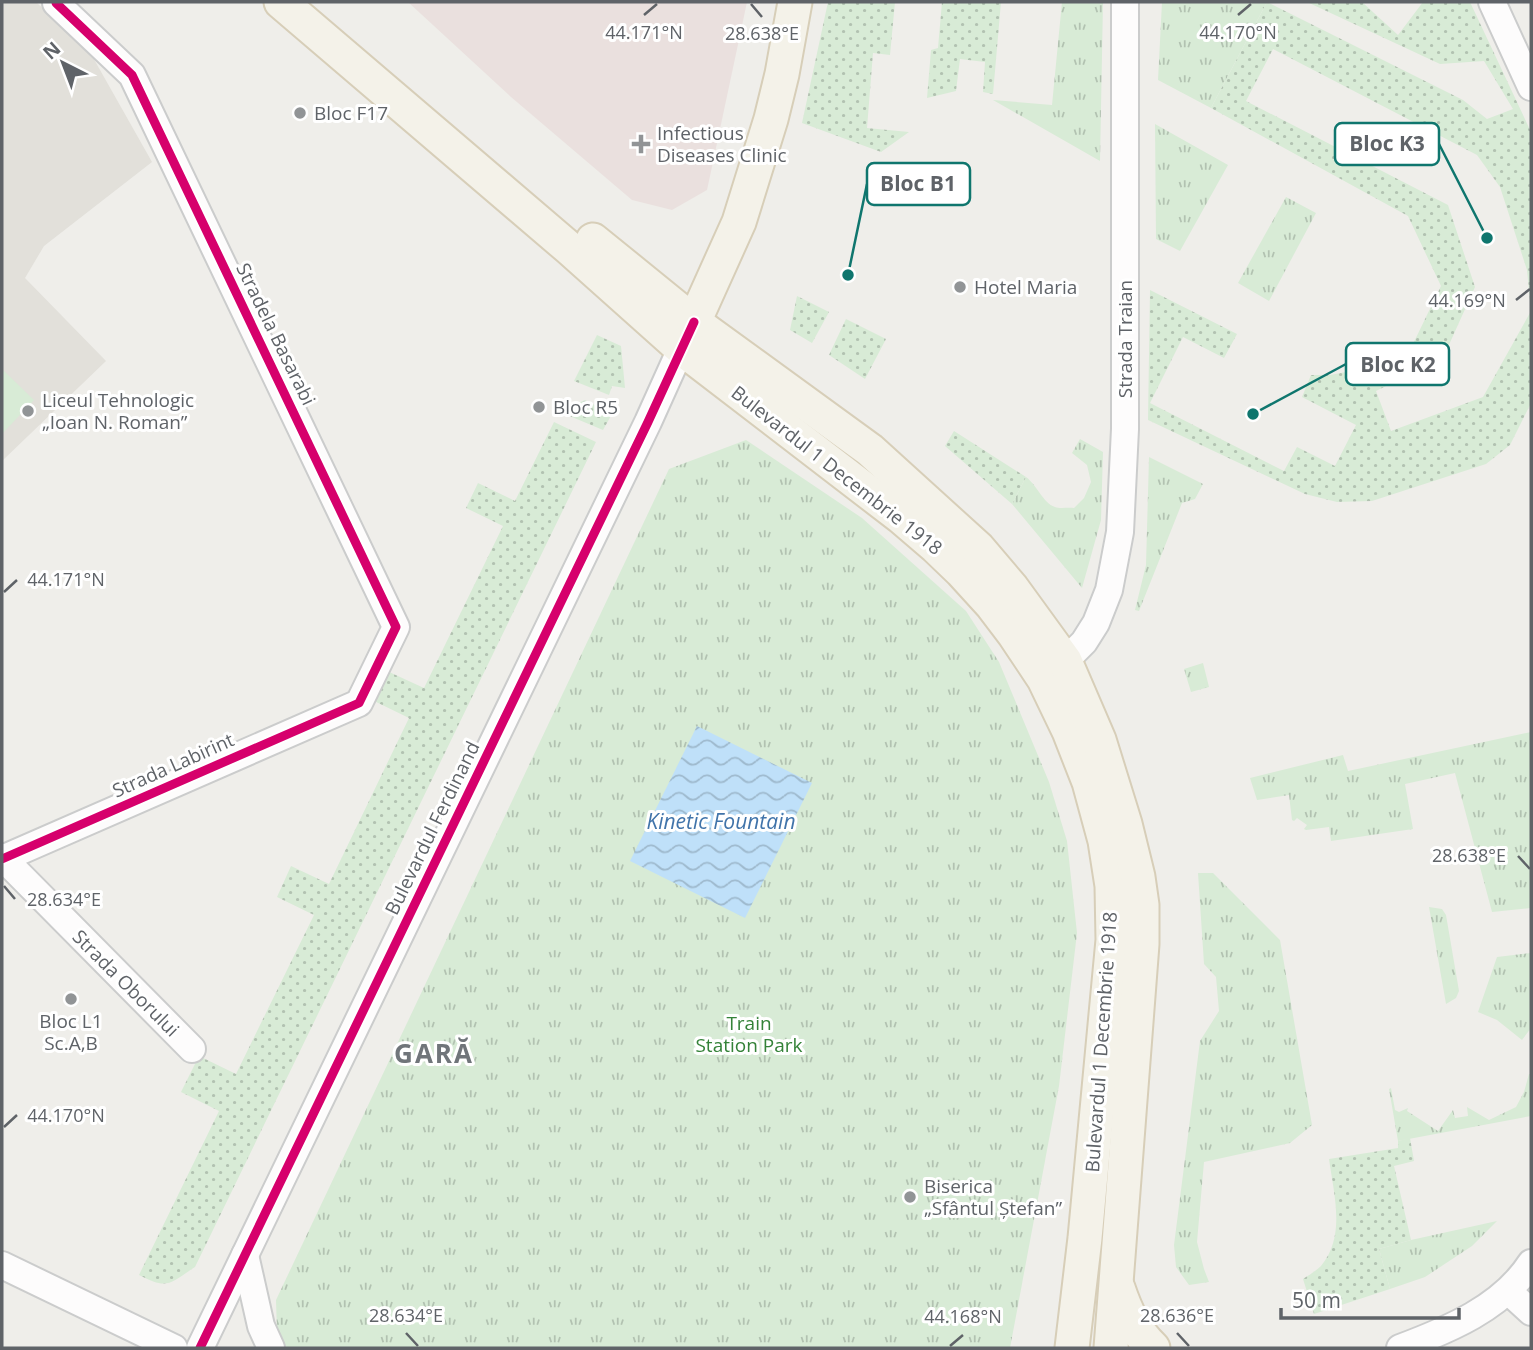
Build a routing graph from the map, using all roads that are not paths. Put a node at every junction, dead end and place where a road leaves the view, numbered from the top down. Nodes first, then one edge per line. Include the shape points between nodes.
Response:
1 (281, 2) edge
2 (313, 2) edge
3 (795, 2) edge
4 (1125, 2) edge
5 (1492, 2) edge
6 (56, 4) dead end
7 (1531, 88) edge
8 (687, 335) junction
9 (1065, 661) junction
10 (359, 703) joint
11 (2, 859) edge
12 (192, 1049) dead end
13 (245, 1255) junction
14 (1531, 1263) edge
15 (2, 1265) edge
16 (1116, 1285) junction
17 (1508, 1291) junction
18 (1531, 1312) edge
19 (174, 1348) edge
20 (200, 1348) edge
21 (271, 1348) edge
22 (1072, 1348) edge
23 (1111, 1348) edge
24 (1153, 1348) edge
25 (1400, 1348) edge

1 - 8 main road, Bulevardul 1 Decembrie 1918 via 569,248
2 - 8 main road, Bulevardul 1 Decembrie 1918 via 615,259
3 - 8 main road, Bulevardul Ferdinand via 782,75 739,222
4 - 9 street, Strada Traian via 1125,429 1120,532 1109,590 1096,623
5 - 7 street
6 - 10 street, Stradela Basarabi via 132,75 396,628
8 - 9 main road, Bulevardul 1 Decembrie 1918 via 870,450 978,548
8 - 13 street, Bulevardul Ferdinand
8 - 22 main road, Bulevardul 1 Decembrie 1918 via 961,571 1007,624 1044,679 1084,769 1105,841 1113,940
9 - 16 main road, Bulevardul 1 Decembrie 1918 via 1111,774 1142,905
10 - 11 street, Strada Labirint
11 - 12 street, Strada Oborului
13 - 20 street, Bulevardul Ferdinand
13 - 21 street via 261,1326
14 - 17 street
15 - 19 street
16 - 23 main road, Bulevardul 1 Decembrie 1918
16 - 24 main road via 1136,1330
17 - 18 street
17 - 25 street via 1461,1322

